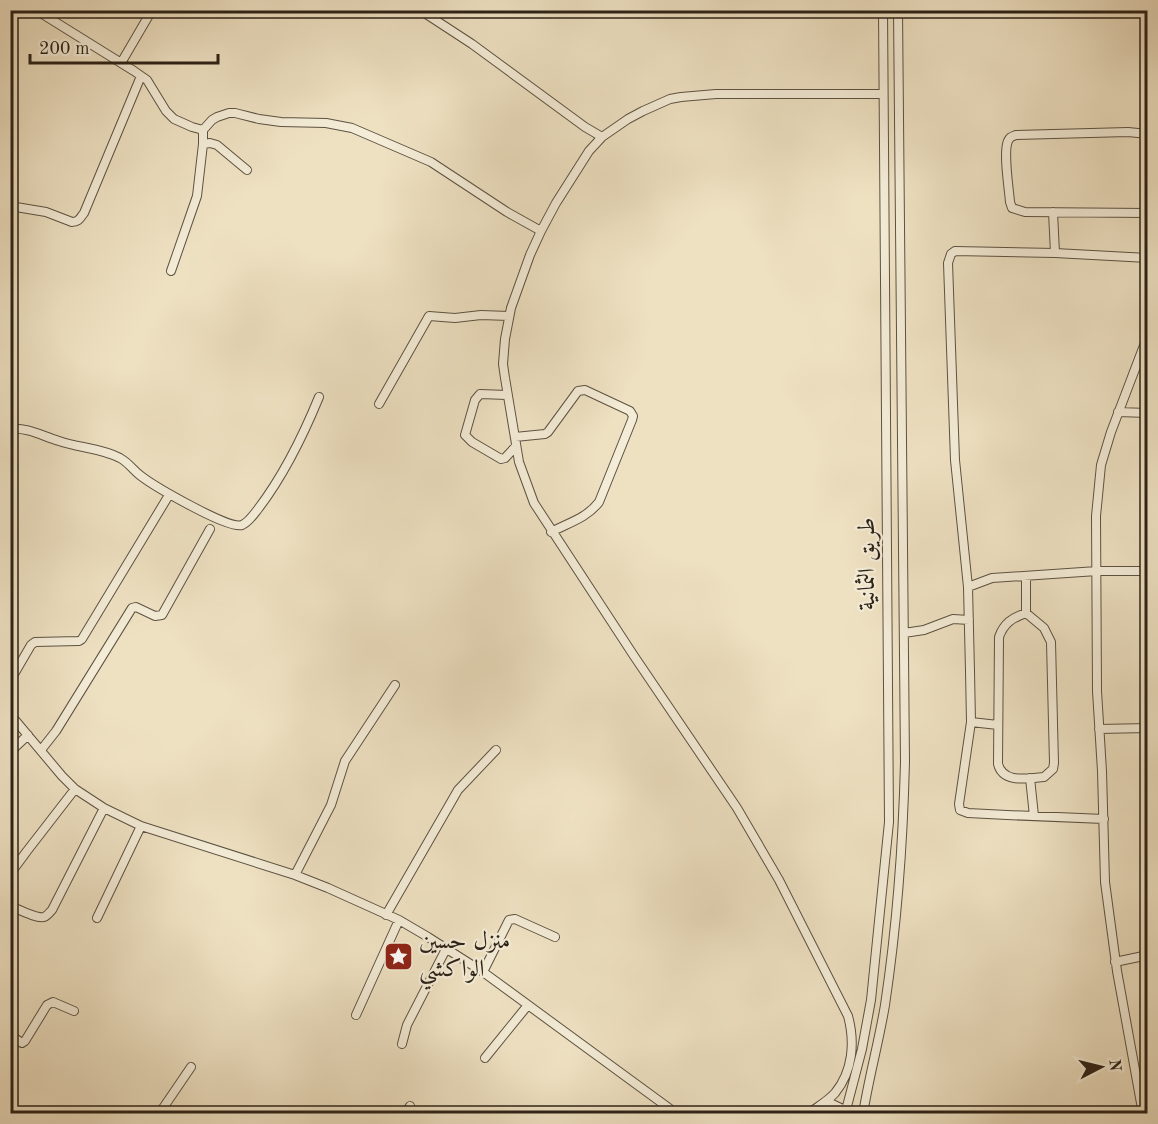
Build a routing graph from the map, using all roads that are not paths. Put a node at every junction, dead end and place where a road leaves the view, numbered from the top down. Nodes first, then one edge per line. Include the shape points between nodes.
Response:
1 (36, 10) edge
2 (152, 10) edge
3 (420, 10) edge
4 (883, 10) edge
5 (898, 10) edge
6 (121, 63) junction
7 (141, 76) junction
8 (883, 94) junction
9 (203, 130) junction
10 (1148, 134) edge
11 (602, 137) junction
12 (203, 144) junction
13 (247, 170) dead end
14 (10, 206) edge
15 (1053, 213) junction
16 (1148, 213) edge
17 (541, 231) junction
18 (1055, 253) junction
19 (1148, 258) edge
20 (171, 271) dead end
21 (509, 316) junction
22 (1148, 335) edge
23 (507, 395) junction
24 (319, 397) dead end
25 (378, 404) dead end
26 (1118, 412) junction
27 (1148, 413) edge
28 (10, 429) edge
29 (515, 442) junction
30 (169, 495) junction
31 (210, 529) dead end
32 (551, 532) junction
33 (1097, 571) junction
34 (1148, 571) edge
35 (1026, 576) junction
36 (968, 587) junction
37 (1026, 613) junction
38 (969, 620) junction
39 (904, 633) junction
40 (10, 681) edge
41 (395, 686) dead end
42 (10, 714) edge
43 (971, 723) junction
44 (998, 724) junction
45 (1148, 728) edge
46 (1099, 729) junction
47 (28, 735) junction
48 (41, 750) junction
49 (496, 750) dead end
50 (10, 752) edge
51 (1030, 778) junction
52 (75, 789) junction
53 (104, 808) junction
54 (1034, 816) junction
55 (1104, 819) junction
56 (141, 826) junction
57 (10, 874) edge
58 (295, 876) junction
59 (10, 906) edge
60 (386, 915) junction
61 (97, 918) dead end
62 (399, 920) junction
63 (555, 937) dead end
64 (446, 949) junction
65 (1148, 955) edge
66 (1116, 962) junction
67 (483, 972) junction
68 (528, 1005) junction
69 (74, 1011) dead end
70 (356, 1015) dead end
71 (10, 1035) edge
72 (402, 1044) dead end
73 (485, 1058) dead end
74 (191, 1067) dead end
75 (826, 1101) junction
76 (845, 1112) edge
77 (159, 1113) edge
78 (677, 1113) edge
79 (808, 1113) edge
80 (863, 1113) edge
81 (1143, 1113) edge

1 - 6 street
2 - 6 street
3 - 11 street
4 - 8 street, طريق الثمانية
5 - 39 street
6 - 7 street
7 - 9 street via 174,119
7 - 14 street via 80,219 72,222 46,212
8 - 11 street via 681,97 643,111
8 - 76 street, طريق الثمانية via 889,822 871,1000
9 - 12 street
9 - 17 street via 228,113 352,128 431,162
10 - 15 street via 1016,135 1009,139 1006,157 1012,208
11 - 17 street via 585,157
12 - 13 street via 218,146
12 - 20 street via 195,205
15 - 16 street
15 - 18 street
17 - 21 street
18 - 19 street
18 - 36 street via 955,251 949,258 955,460
21 - 23 street via 504,357
21 - 25 street via 429,316
22 - 26 street
23 - 29 street
23 - 29 street via 480,394 465,435 501,459
24 - 30 street via 286,467 246,523 228,523
26 - 27 street
26 - 33 street via 1100,474
28 - 30 street via 108,453 128,463
29 - 32 street via 528,491
29 - 32 street via 548,432 581,390 632,413 599,502 584,516
30 - 40 street via 82,639 35,642
31 - 48 street via 162,615 132,608
32 - 75 street via 737,808 842,1002 851,1028 851,1059 836,1092
33 - 34 street
33 - 35 street
33 - 46 street
35 - 36 street via 988,579
35 - 37 street
36 - 38 street
37 - 44 street via 1005,623 999,637
37 - 51 street via 1044,628 1052,652 1053,769 1044,777
38 - 39 street via 953,620
38 - 43 street
39 - 80 street via 904,794 897,909 882,1021
41 - 58 street via 345,761 331,805
42 - 47 street
43 - 44 street
43 - 54 street via 960,810
44 - 51 street via 999,770 1010,778
45 - 46 street
46 - 55 street
47 - 48 street
47 - 50 street
48 - 52 street
49 - 60 street via 458,790
51 - 54 street
52 - 53 street
52 - 57 street
53 - 56 street
53 - 59 street via 52,910 43,917
54 - 55 street
55 - 66 street via 1105,882
56 - 58 street
56 - 61 street
58 - 60 street
60 - 62 street
62 - 64 street
62 - 70 street
63 - 67 street via 515,919 509,920
64 - 67 street
64 - 72 street via 407,1024
65 - 66 street
66 - 81 street
67 - 68 street
68 - 73 street
68 - 78 street
69 - 71 street via 53,1002 47,1005 25,1041
74 - 77 street
75 - 76 street
75 - 79 street

